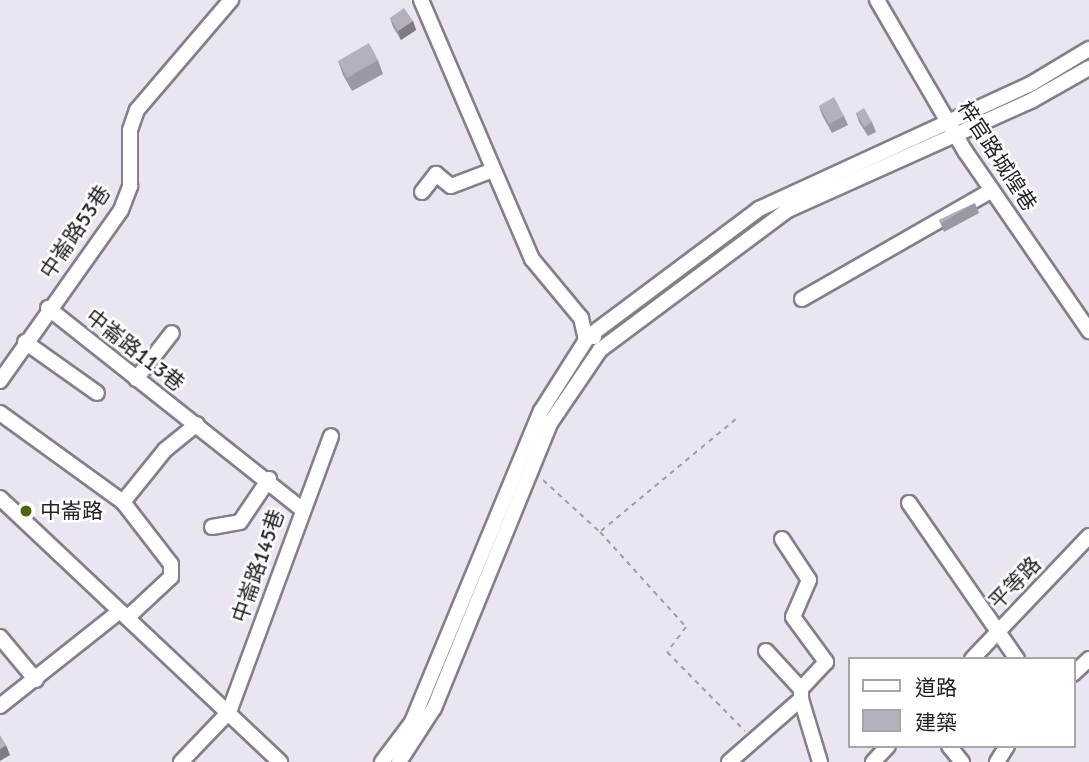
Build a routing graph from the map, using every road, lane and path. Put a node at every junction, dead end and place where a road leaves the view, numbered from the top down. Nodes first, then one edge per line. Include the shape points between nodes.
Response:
1 (231, 0) edge
2 (421, 0) edge
3 (877, 0) edge
4 (1089, 49) edge
5 (1089, 68) edge
6 (947, 121) junction
7 (956, 135) junction
8 (492, 170) junction
9 (992, 190) junction
10 (422, 192) dead end
11 (765, 216) junction
12 (802, 299) dead end
13 (48, 308) junction
14 (1089, 331) edge
15 (173, 332) dead end
16 (25, 342) junction
17 (595, 342) junction
18 (136, 379) junction
19 (0, 381) edge
20 (97, 393) dead end
21 (0, 413) edge
22 (736, 419) dead end
23 (197, 424) junction
24 (331, 436) dead end
25 (534, 472) junction
26 (269, 479) junction
27 (0, 498) edge
28 (123, 502) junction
29 (909, 503) dead end
30 (300, 508) junction
31 (212, 527) dead end
32 (600, 532) junction
33 (1089, 536) edge
34 (782, 539) dead end
35 (468, 600) junction
36 (124, 614) junction
37 (996, 633) junction
38 (0, 637) edge
39 (766, 651) dead end
40 (974, 657) edge
41 (1015, 657) edge
42 (1089, 659) edge
43 (1075, 672) edge
44 (36, 680) junction
45 (801, 694) junction
46 (0, 706) edge
47 (229, 712) junction
48 (755, 742) junction
49 (886, 748) edge
50 (951, 748) edge
51 (181, 762) edge
52 (280, 762) edge
53 (382, 762) edge
54 (399, 762) edge
55 (729, 762) edge
56 (820, 762) edge
57 (873, 762) edge
58 (962, 762) edge

1 - 13 street, 中崙路53巷 via 137,110 131,130 130,186 121,210
2 - 8 street
3 - 6 street, 梓官路城隍巷
4 - 6 street
5 - 7 street
6 - 7 street, 梓官路城隍巷
6 - 11 street
7 - 9 street, 梓官路城隍巷
7 - 11 street
8 - 10 street via 451,186 436,174
8 - 17 street via 532,259
9 - 12 street
9 - 14 street, 梓官路城隍巷
11 - 17 street
13 - 16 street, 中崙路53巷
13 - 18 street, 中崙路113巷
15 - 18 street
16 - 19 street, 中崙路53巷
16 - 20 street
17 - 25 street via 570,386
17 - 35 street via 541,411
18 - 23 street, 中崙路113巷
21 - 28 street
22 - 32 path
23 - 26 street, 中崙路113巷
23 - 28 street via 165,450
24 - 30 street, 中崙路145巷
25 - 32 path
25 - 35 street
26 - 30 street, 中崙路113巷
26 - 31 street via 240,522
27 - 36 street
28 - 36 street via 173,571
29 - 37 street via 973,588
30 - 47 street, 中崙路145巷
32 - 48 path via 685,627 667,652
33 - 37 street, 平等路
34 - 45 street via 809,580 793,617 826,662
35 - 53 street via 412,722
35 - 54 street via 434,708
36 - 44 street
36 - 47 street
37 - 40 street, 平等路
37 - 41 street
38 - 44 street
39 - 45 street
42 - 43 street
44 - 46 street
45 - 48 street
45 - 56 street
47 - 51 street
47 - 52 street
48 - 55 street
49 - 57 street
50 - 58 street

